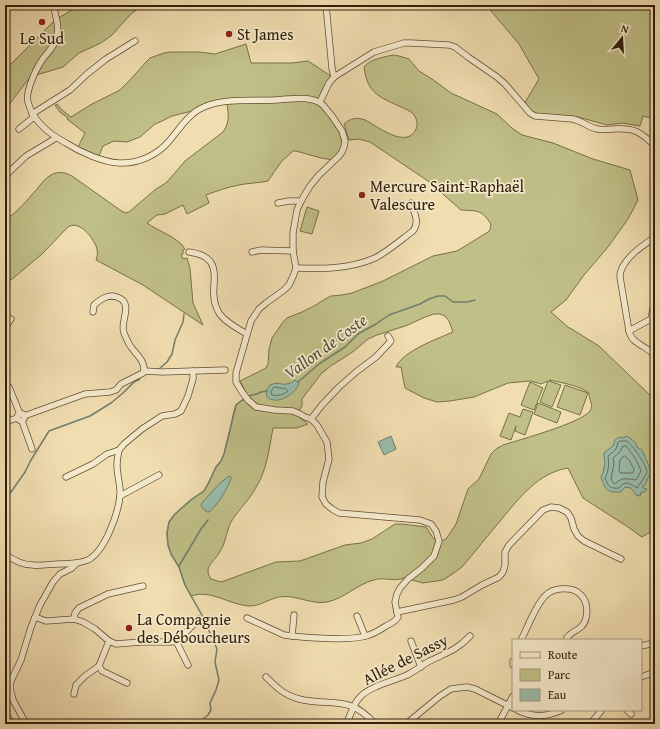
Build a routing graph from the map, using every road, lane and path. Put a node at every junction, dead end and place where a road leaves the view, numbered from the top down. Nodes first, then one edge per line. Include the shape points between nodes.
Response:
1 (53, 5) edge
2 (326, 5) edge
3 (135, 41) dead end
4 (334, 77) junction
5 (320, 102) junction
6 (33, 116) junction
7 (19, 129) dead end
8 (56, 138) junction
9 (655, 146) edge
10 (5, 176) edge
11 (301, 201) junction
12 (411, 202) dead end
13 (278, 203) dead end
14 (655, 237) edge
15 (293, 251) junction
16 (189, 252) dead end
17 (252, 252) dead end
18 (296, 268) junction
19 (655, 305) edge
20 (93, 312) dead end
21 (11, 319) dead end
22 (653, 320) edge
23 (5, 328) edge
24 (629, 332) junction
25 (247, 334) junction
26 (388, 336) dead end
27 (655, 357) edge
28 (225, 370) dead end
29 (144, 371) junction
30 (193, 371) junction
31 (9, 387) dead end
32 (21, 417) junction
33 (311, 419) junction
34 (5, 422) edge
35 (32, 449) dead end
36 (119, 450) junction
37 (159, 475) dead end
38 (66, 477) dead end
39 (120, 496) junction
40 (5, 554) edge
41 (621, 559) dead end
42 (76, 564) junction
43 (143, 586) dead end
44 (398, 614) junction
45 (294, 615) dead end
46 (357, 616) dead end
47 (35, 617) junction
48 (247, 618) dead end
49 (74, 619) junction
50 (198, 619) dead end
51 (292, 636) junction
52 (365, 636) junction
53 (470, 636) dead end
54 (522, 639) edge
55 (566, 639) edge
56 (109, 641) junction
57 (176, 641) junction
58 (411, 641) dead end
59 (655, 641) edge
60 (642, 646) edge
61 (99, 666) junction
62 (188, 666) dead end
63 (421, 667) junction
64 (655, 672) edge
65 (266, 677) dead end
66 (642, 677) edge
67 (5, 678) edge
68 (11, 681) junction
69 (127, 683) dead end
70 (74, 694) dead end
71 (354, 707) junction
72 (510, 707) edge
73 (519, 711) edge
74 (560, 711) edge
75 (601, 711) edge
76 (24, 724) edge
77 (346, 724) edge
78 (375, 724) edge
79 (406, 724) edge
80 (498, 724) edge
81 (590, 724) edge

1 - 6 street via 58,29 56,41 42,60 30,85 27,100
2 - 4 street
3 - 6 street via 106,59 70,90
4 - 5 street
4 - 9 street via 374,52 404,43 448,45 458,49 497,77 535,116 578,120 597,129 631,129 642,134
5 - 8 street via 297,99 230,101 204,107 188,119 162,148 138,161 110,162
5 - 11 street via 342,131 344,147 338,157 310,186
6 - 7 street
6 - 8 street
8 - 10 street via 26,156
11 - 13 street
11 - 15 street via 295,222
12 - 18 street via 417,221 416,227 376,257 355,265
14 - 24 street via 635,253 622,268 621,287
15 - 17 street
15 - 18 street
16 - 25 street via 209,259 214,268 213,295 219,313
18 - 25 street via 284,290 259,309 251,321
19 - 22 street
20 - 29 street via 94,305 105,298 115,296 122,300 126,308 122,329 130,346 144,364
21 - 23 street
22 - 24 street
24 - 27 street via 632,339
25 - 33 street via 236,373 236,382 248,400 256,407 293,411
26 - 33 street via 391,341 376,357 339,387
28 - 30 street
29 - 30 street
29 - 32 street via 116,390 85,394
30 - 36 street via 188,396 180,411 162,416 142,429
31 - 32 street
32 - 34 street
32 - 35 street
33 - 44 street via 327,442 329,458 322,497 329,507 339,513 420,520 431,524 436,530 439,541 434,556 408,579 397,594 395,602
36 - 38 street
36 - 39 street via 117,466
37 - 39 street
39 - 42 street via 111,528 102,547 88,560
40 - 42 street via 22,563 33,565
41 - 44 street via 584,541 578,536 566,512 551,507 543,510 509,545 505,552 505,565 499,577 454,600
42 - 47 street via 53,582
43 - 49 street via 108,594 79,608
44 - 52 street via 396,620
45 - 51 street
46 - 52 street
47 - 49 street via 46,621
47 - 68 street
48 - 51 street via 284,635
49 - 56 street via 95,629
50 - 57 street
51 - 52 street
53 - 63 street, Allée de Sassy via 454,650
54 - 55 street via 545,596 560,589 580,594 588,609 583,626
56 - 57 street via 116,644
56 - 61 street
57 - 62 street
58 - 63 street
59 - 60 street
61 - 69 street via 102,672
61 - 70 street via 76,685
63 - 71 street, Allée de Sassy via 361,695
64 - 66 street
65 - 71 street via 277,688 299,699
67 - 68 street
68 - 76 street via 13,700
71 - 77 street, Allée de Sassy
71 - 78 street
72 - 79 street via 475,689 451,689
72 - 80 street
73 - 74 street via 542,716
75 - 81 street

